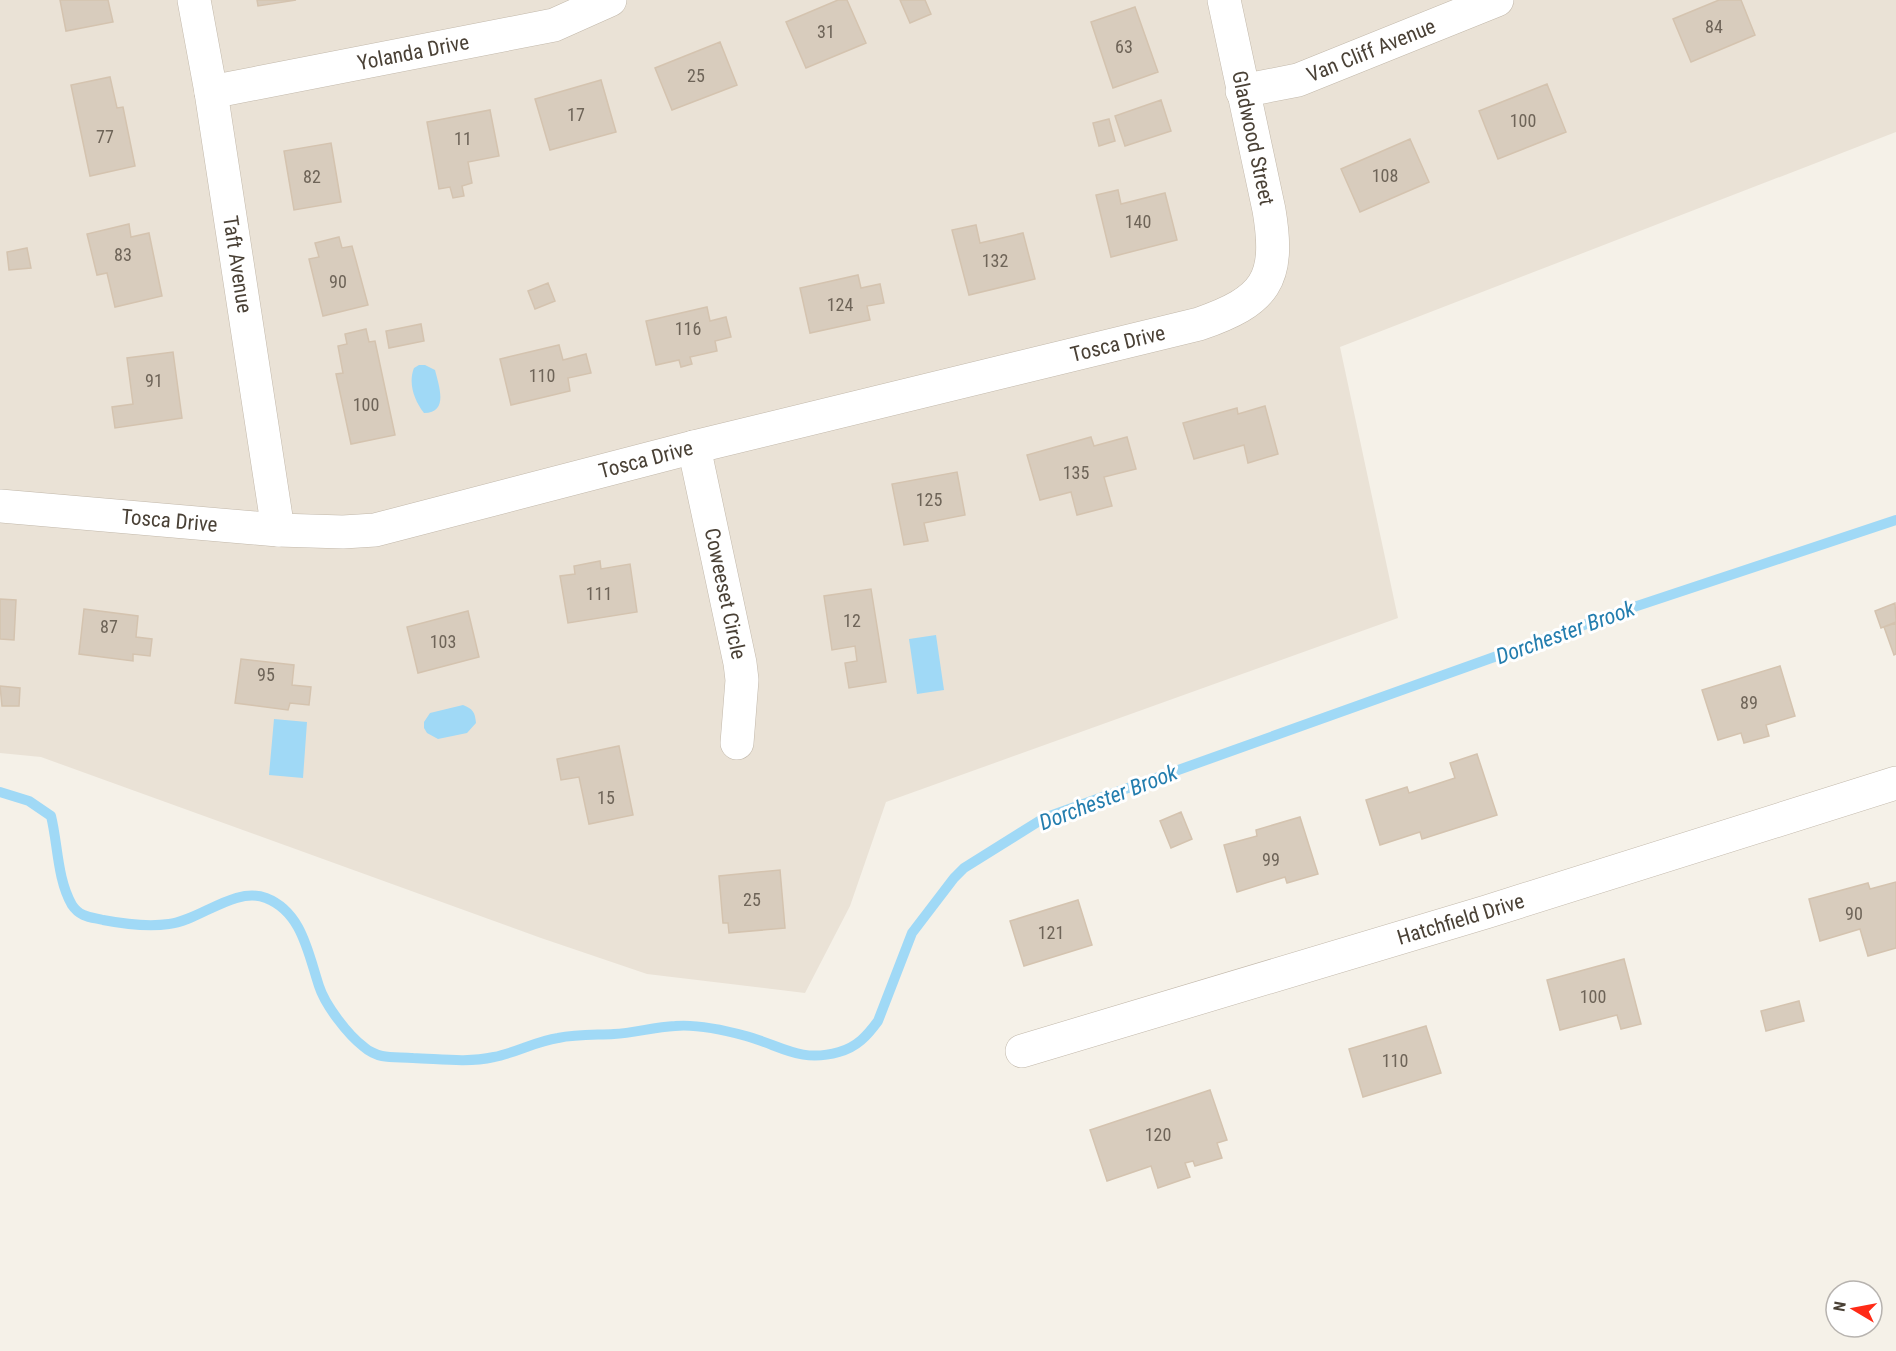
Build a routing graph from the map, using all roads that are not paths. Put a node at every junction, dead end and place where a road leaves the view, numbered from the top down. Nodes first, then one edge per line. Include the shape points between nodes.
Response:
1 (194, 0) edge
2 (610, 0) edge
3 (1224, 0) edge
4 (1497, 0) edge
5 (551, 13) edge
6 (1242, 91) junction
7 (211, 92) junction
8 (1269, 277) joint
9 (694, 447) junction
10 (0, 506) edge
11 (278, 530) junction
12 (737, 743) dead end
13 (1896, 783) edge
14 (1022, 1051) dead end

1 - 7 street, Taft Avenue
2 - 5 street, Yolanda Drive
3 - 6 street, Gladwood Street
4 - 6 street, Van Cliff Avenue via 1298,80
5 - 7 street, Yolanda Drive
6 - 8 street, Gladwood Street via 1272,229
7 - 11 street, Taft Avenue
8 - 9 street, Tosca Drive via 1251,301 1199,324
9 - 11 street, Tosca Drive via 375,530
9 - 12 street, Coweeset Circle via 740,663
10 - 11 street, Tosca Drive
13 - 14 street, Hatchfield Drive via 1475,916

